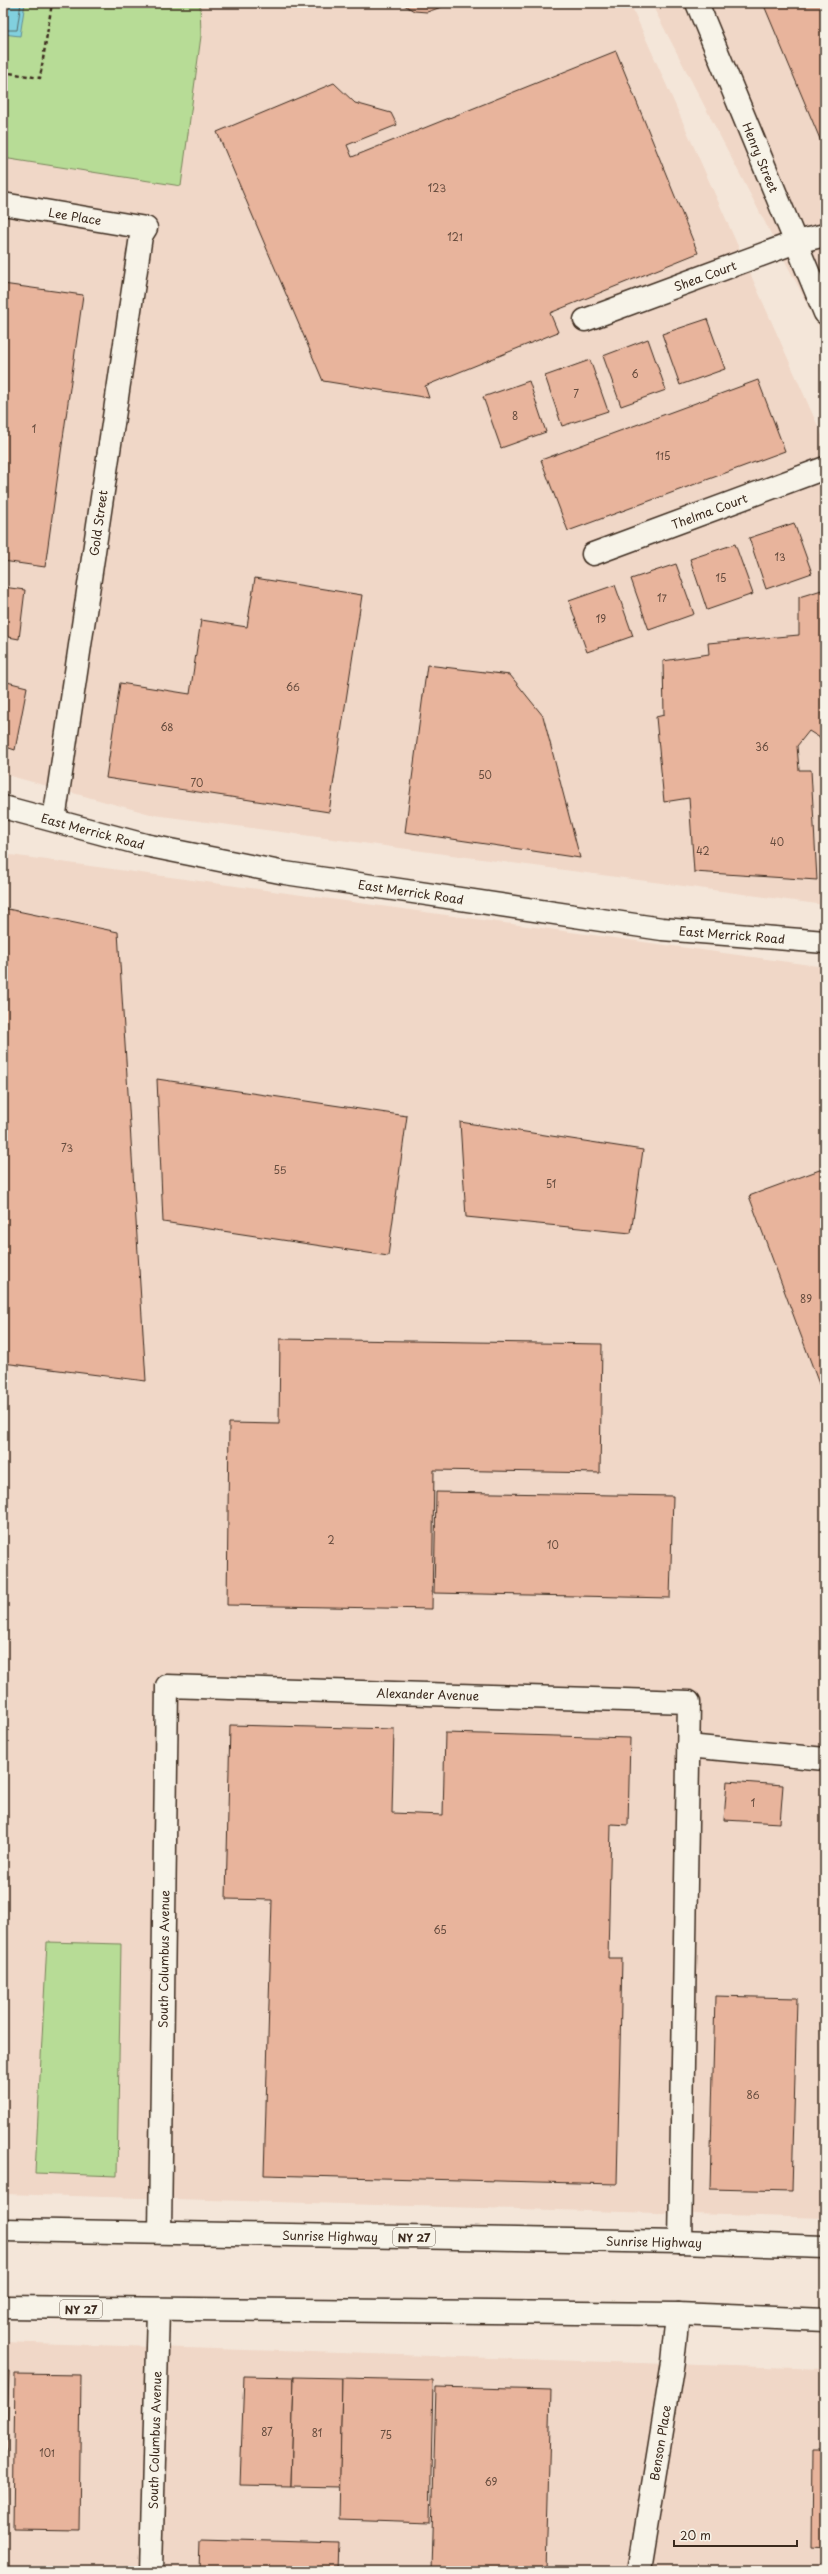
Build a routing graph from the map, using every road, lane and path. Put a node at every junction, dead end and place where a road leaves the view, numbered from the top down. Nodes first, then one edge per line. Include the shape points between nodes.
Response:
1 (52, 3) edge
2 (696, 3) edge
3 (3, 72) edge
4 (3, 204) edge
5 (146, 228) joint
6 (825, 235) edge
7 (796, 242) junction
8 (825, 313) edge
9 (585, 320) dead end
10 (825, 468) edge
11 (593, 554) dead end
12 (3, 806) edge
13 (54, 820) junction
14 (825, 942) edge
15 (167, 1686) joint
16 (688, 1746) junction
17 (825, 1758) edge
18 (3, 2230) edge
19 (160, 2232) junction
20 (680, 2242) junction
21 (825, 2247) edge
22 (3, 2307) edge
23 (158, 2310) junction
24 (678, 2314) junction
25 (825, 2320) edge
26 (151, 2571) edge
27 (639, 2571) edge

1 - 3 path via 40,78
2 - 7 main road, Henry Street
4 - 5 main road, Lee Place
5 - 13 main road, Gold Street via 141,236
6 - 7 main road, Shea Court
7 - 8 main road, Henry Street
7 - 9 main road, Shea Court
10 - 11 main road, Thelma Court
12 - 13 main road, East Merrick Road
13 - 14 main road, East Merrick Road via 145,845 284,873 662,929
15 - 16 main road, Alexander Avenue via 689,1702
15 - 19 main road, South Columbus Avenue
16 - 17 main road
16 - 20 main road
18 - 19 main road, Sunrise Highway / NY 27
19 - 20 main road, Sunrise Highway / NY 27
20 - 21 main road, Sunrise Highway / NY 27
22 - 23 main road, NY 27
23 - 24 main road, NY 27
23 - 26 main road, South Columbus Avenue
24 - 25 main road, NY 27
24 - 27 main road, Benson Place via 673,2362

